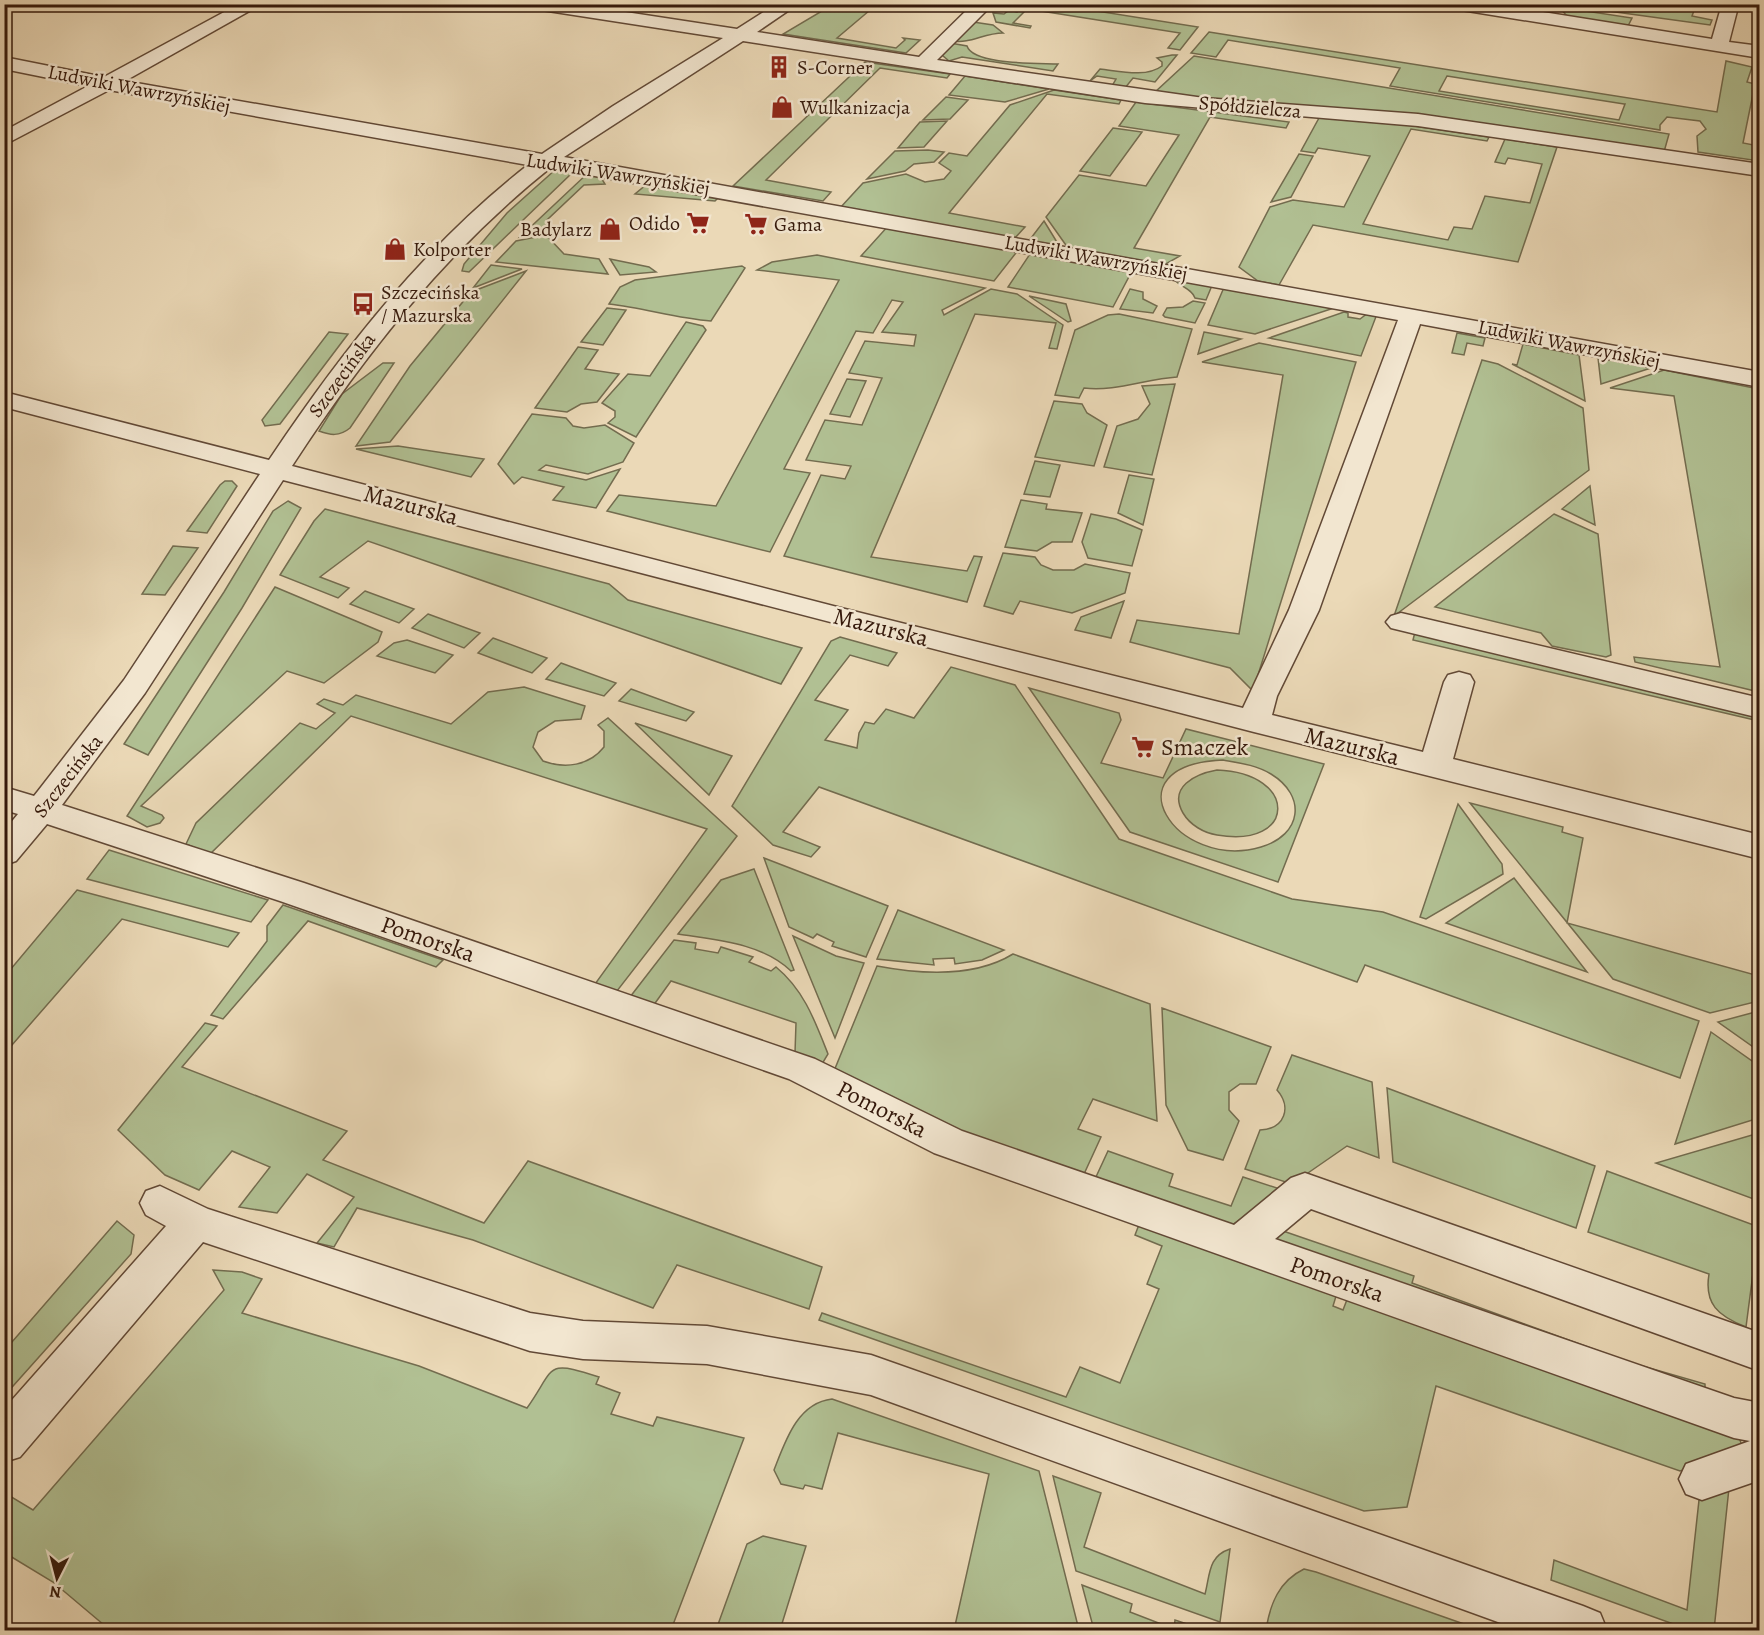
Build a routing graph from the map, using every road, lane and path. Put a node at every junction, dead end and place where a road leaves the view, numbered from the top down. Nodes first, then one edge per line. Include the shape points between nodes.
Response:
1 (253, 4) edge
2 (535, 4) edge
3 (789, 4) edge
4 (984, 4) edge
5 (1455, 4) edge
6 (1729, 7) dead end
7 (1551, 12) edge
8 (743, 34) junction
9 (1719, 46) junction
10 (1760, 52) edge
11 (924, 62) junction
12 (4, 63) edge
13 (104, 83) junction
14 (4, 139) edge
15 (547, 161) junction
16 (1760, 170) edge
17 (1412, 315) junction
18 (1760, 380) edge
19 (4, 399) edge
20 (277, 469) junction
21 (1401, 622) dead end
22 (1459, 682) dead end
23 (1760, 708) edge
24 (1254, 722) junction
25 (1435, 766) junction
26 (4, 798) edge
27 (42, 811) junction
28 (1760, 846) edge
29 (4, 853) edge
30 (1239, 1245) junction
31 (1760, 1352) edge
32 (1760, 1423) edge
33 (4, 1442) edge
34 (1760, 1459) edge
35 (1702, 1479) dead end
36 (1583, 1630) edge

1 - 13 street
2 - 8 street, Spółdzielcza
3 - 8 street, Szczecińska
4 - 11 street
5 - 7 street
6 - 9 street
7 - 9 street
8 - 11 street, Spółdzielcza
8 - 15 street, Szczecińska
9 - 10 street
11 - 16 street, Spółdzielcza via 1204,104 1468,126
12 - 13 street, Ludwiki Wawrzyńskiej
13 - 14 street
13 - 15 street, Ludwiki Wawrzyńskiej
15 - 17 street, Ludwiki Wawrzyńskiej
15 - 20 street, Szczecińska via 463,236 403,297 338,377
17 - 18 street, Ludwiki Wawrzyńskiej
17 - 24 street via 1390,366 1304,610 1262,696
19 - 20 street, Mazurska
20 - 24 street, Mazurska
20 - 27 street, Szczecińska via 166,640 91,749
21 - 23 street
22 - 25 street
24 - 25 street, Mazurska
25 - 28 street, Mazurska
26 - 27 street, Pomorska
27 - 29 street, Szczecińska
27 - 30 street, Pomorska via 802,1069 938,1138
30 - 31 street via 1305,1190
30 - 32 street, Pomorska via 1723,1414
33 - 36 street via 178,1212 557,1338 707,1344 871,1375
34 - 35 street

